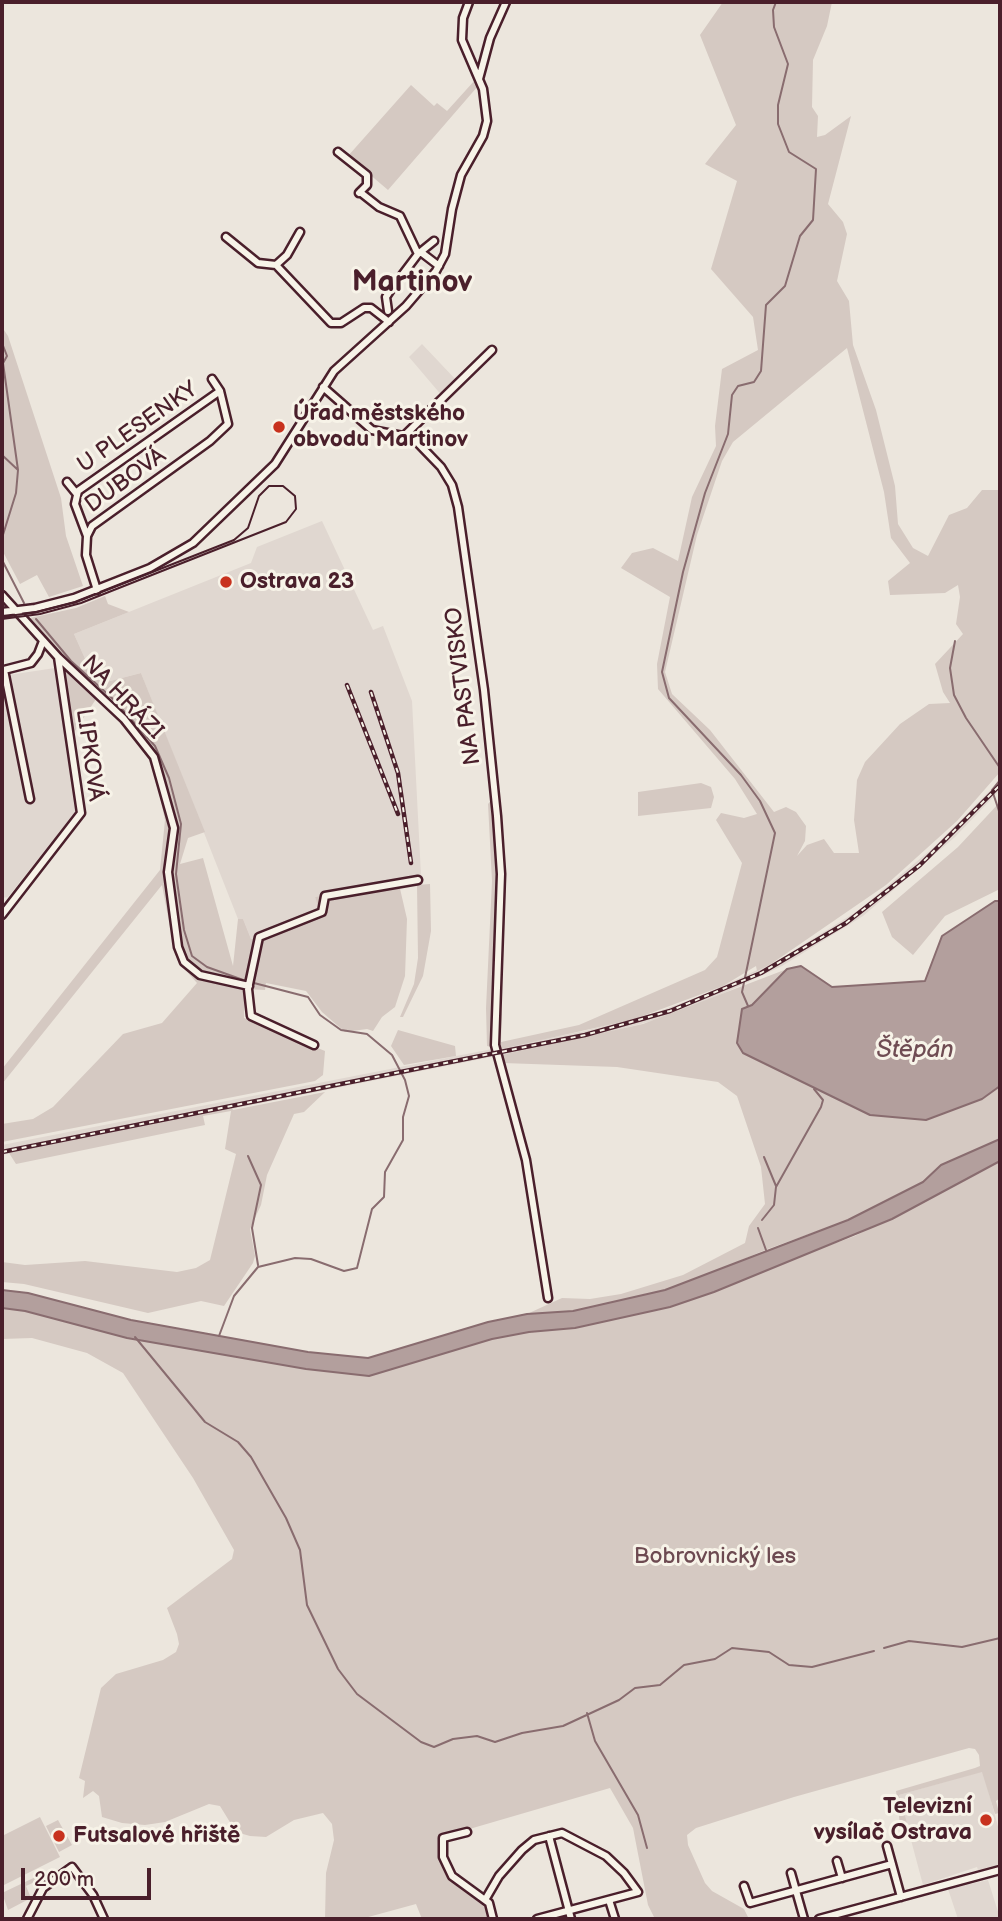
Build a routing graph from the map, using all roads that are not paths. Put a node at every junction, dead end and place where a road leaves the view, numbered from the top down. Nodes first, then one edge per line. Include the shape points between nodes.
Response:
1 (469, 2) edge
2 (506, 2) edge
3 (479, 79) junction
4 (338, 152) dead end
5 (300, 232) dead end
6 (226, 237) dead end
7 (434, 241) dead end
8 (420, 254) junction
9 (276, 265) junction
10 (439, 266) junction
11 (385, 314) junction
12 (392, 319) junction
13 (492, 351) dead end
14 (212, 380) dead end
15 (323, 387) junction
16 (220, 391) junction
17 (228, 419) joint
18 (405, 435) junction
19 (67, 482) dead end
20 (76, 493) junction
21 (87, 536) junction
22 (97, 590) junction
23 (2, 595) edge
24 (16, 611) junction
25 (2, 612) edge
26 (43, 641) junction
27 (58, 657) junction
28 (30, 799) dead end
29 (418, 880) dead end
30 (2, 915) edge
31 (249, 986) junction
32 (314, 1045) dead end
33 (548, 1298) dead end
34 (467, 1832) dead end
35 (549, 1836) junction
36 (887, 1846) dead end
37 (837, 1861) dead end
38 (892, 1864) junction
39 (1000, 1870) edge
40 (791, 1873) dead end
41 (842, 1878) junction
42 (744, 1886) dead end
43 (796, 1891) junction
44 (901, 1897) junction
45 (485, 1900) junction
46 (609, 1900) junction
47 (569, 1911) junction
48 (27, 1919) edge
49 (104, 1919) edge
50 (493, 1919) edge
51 (537, 1919) edge
52 (571, 1919) edge
53 (615, 1919) edge
54 (804, 1919) edge
55 (819, 1919) edge

1 - 3 street via 462,40
2 - 3 street
3 - 10 street via 486,126 459,182
4 - 8 street via 364,172 368,182 360,193 400,216
5 - 9 street
6 - 9 street via 258,263
7 - 8 street
8 - 10 street
8 - 11 street via 386,297
9 - 11 street via 331,323 341,323 363,308
10 - 12 street
11 - 12 street
12 - 15 street via 343,362
13 - 18 street
14 - 16 street, U PLESENKY
15 - 18 street via 372,430
15 - 22 street via 275,464 200,537 159,564
16 - 17 street, U PLESENKY
16 - 20 street, U PLESENKY
17 - 21 street, DUBOVÁ via 216,438 96,523
18 - 33 street, NA PASTVISKO via 423,447 452,485 465,552 484,690 501,874 496,1053 526,1160
19 - 20 street, U PLESENKY
20 - 21 street, U PLESENKY via 75,504
21 - 22 street, DUBOVÁ via 88,565
22 - 24 street
23 - 24 street, NA HRÁZI
24 - 25 street
24 - 26 street, NA HRÁZI
26 - 27 street, NA HRÁZI
26 - 28 street via 31,663 4,670
27 - 30 street, LIPKOVÁ via 81,813
27 - 31 street, NA HRÁZI via 124,719 159,769 174,828 167,872 180,955 200,975
29 - 31 street via 325,896 322,912 259,937
31 - 32 street via 251,1016
34 - 45 street via 443,1838 443,1857 452,1876
35 - 45 street via 534,1840 514,1858
35 - 46 street via 565,1833 592,1846 624,1873 638,1892
35 - 47 street
36 - 38 street
37 - 41 street
38 - 41 street
38 - 44 street
39 - 44 street
40 - 43 street
41 - 43 street
42 - 43 street via 749,1906
43 - 54 street
44 - 55 street
45 - 50 street
46 - 47 street
46 - 53 street
47 - 51 street
47 - 52 street
48 - 49 street via 43,1888 72,1867

